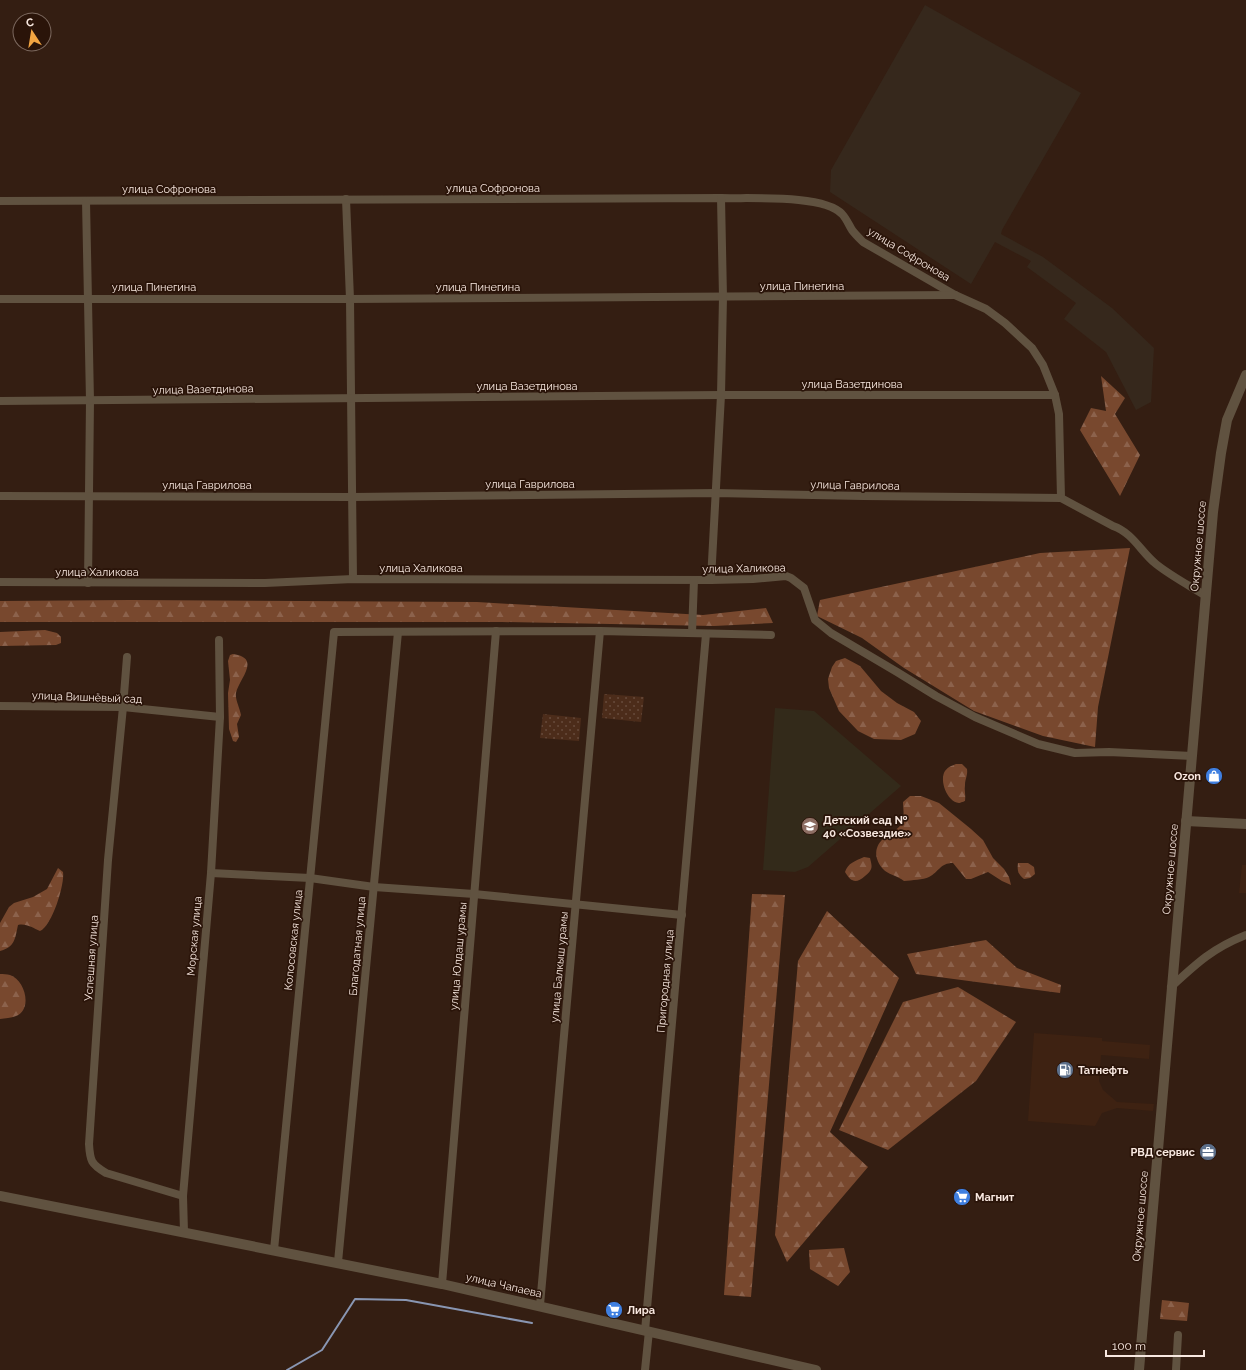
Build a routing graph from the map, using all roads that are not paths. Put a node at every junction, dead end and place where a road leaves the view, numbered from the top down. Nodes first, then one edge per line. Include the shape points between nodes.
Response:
1 (721, 198) junction
2 (346, 199) junction
3 (0, 201) edge
4 (86, 201) junction
5 (955, 295) junction
6 (723, 297) junction
7 (88, 298) junction
8 (0, 299) edge
9 (350, 299) junction
10 (1246, 375) edge
11 (721, 395) junction
12 (1055, 395) junction
13 (352, 398) junction
14 (0, 401) edge
15 (90, 401) junction
16 (716, 493) junction
17 (0, 496) edge
18 (88, 496) junction
19 (353, 497) junction
20 (1061, 498) junction
21 (353, 579) junction
22 (694, 580) junction
23 (711, 580) junction
24 (0, 582) edge
25 (88, 583) junction
26 (1206, 596) junction
27 (496, 631) junction
28 (600, 631) junction
29 (398, 632) junction
30 (692, 633) junction
31 (706, 634) junction
32 (771, 635) dead end
33 (219, 640) dead end
34 (127, 657) dead end
35 (0, 706) edge
36 (123, 707) junction
37 (220, 717) junction
38 (1192, 756) junction
39 (1186, 821) junction
40 (1246, 824) edge
41 (211, 873) junction
42 (310, 878) junction
43 (374, 887) junction
44 (474, 894) junction
45 (576, 904) junction
46 (682, 915) junction
47 (1246, 935) edge
48 (1171, 987) junction
49 (0, 1196) edge
50 (182, 1196) junction
51 (184, 1232) junction
52 (274, 1250) junction
53 (338, 1262) junction
54 (442, 1284) junction
55 (540, 1306) junction
56 (647, 1331) junction
57 (1178, 1336) dead end
58 (645, 1370) edge
59 (816, 1370) edge
60 (1139, 1370) edge
61 (1176, 1370) edge

1 - 2 street, улица Софронова
1 - 5 street, улица Софронова via 804,200 828,206 842,214 863,242
1 - 6 street
2 - 4 street, улица Софронова
2 - 9 street
3 - 4 street, улица Софронова
4 - 7 street
5 - 6 street, улица Пинегина
5 - 12 street, улица Софронова via 986,309 1032,348 1044,365
6 - 9 street, улица Пинегина
6 - 11 street
7 - 8 street, улица Пинегина
7 - 9 street, улица Пинегина
7 - 15 street
9 - 13 street
10 - 26 street, Окружное шоссе via 1227,420 1221,453
11 - 12 street, улица Вазетдинова
11 - 13 street, улица Вазетдинова
11 - 16 street
12 - 20 street, улица Софронова via 1059,414
13 - 15 street, улица Вазетдинова
13 - 19 street
14 - 15 street, улица Вазетдинова
15 - 18 street
16 - 19 street, улица Гаврилова
16 - 20 street, улица Гаврилова
16 - 23 street
17 - 18 street, улица Гаврилова
18 - 19 street, улица Гаврилова
18 - 25 street
19 - 21 street
20 - 26 street via 1121,529 1157,565
21 - 22 street, улица Халикова
21 - 25 street, улица Халикова via 265,583
22 - 23 street, улица Халикова
22 - 30 street
23 - 38 street, улица Халикова via 786,576 791,578 804,588 815,620 831,633 975,717 1038,744 1075,753
24 - 25 street, улица Халикова
26 - 38 street, Окружное шоссе
27 - 28 street
27 - 29 street
27 - 44 street, улица Юлдаш урамы
28 - 30 street
28 - 45 street, улица Балкыш урамы
29 - 42 street, Колосовская улица via 334,632
29 - 43 street, Благодатная улица
30 - 31 street
31 - 32 street
31 - 46 street, Пригородная улица
33 - 37 street, Морская улица
34 - 36 street, Успешная улица
35 - 36 street, улица Вишнёвый сад
36 - 37 street, улица Вишнёвый сад
36 - 50 street, Успешная улица via 108,860 90,1158 95,1167 106,1174
37 - 41 street, Морская улица
38 - 39 street, Окружное шоссе
39 - 40 street
39 - 48 street, Окружное шоссе
41 - 42 street
41 - 50 street, Морская улица
42 - 43 street
42 - 52 street, Колосовская улица
43 - 44 street
43 - 53 street, Благодатная улица
44 - 45 street
44 - 54 street, улица Юлдаш урамы
45 - 46 street
45 - 55 street, улица Балкыш урамы
46 - 56 street, Пригородная улица
47 - 48 street via 1208,954
48 - 60 street, Окружное шоссе
49 - 51 street, улица Чапаева
50 - 51 street, Морская улица
51 - 52 street, улица Чапаева
52 - 53 street, улица Чапаева
53 - 54 street, улица Чапаева
54 - 55 street, улица Чапаева
55 - 56 street, улица Чапаева
56 - 58 street, Пригородная улица
56 - 59 street, улица Чапаева
57 - 61 street

